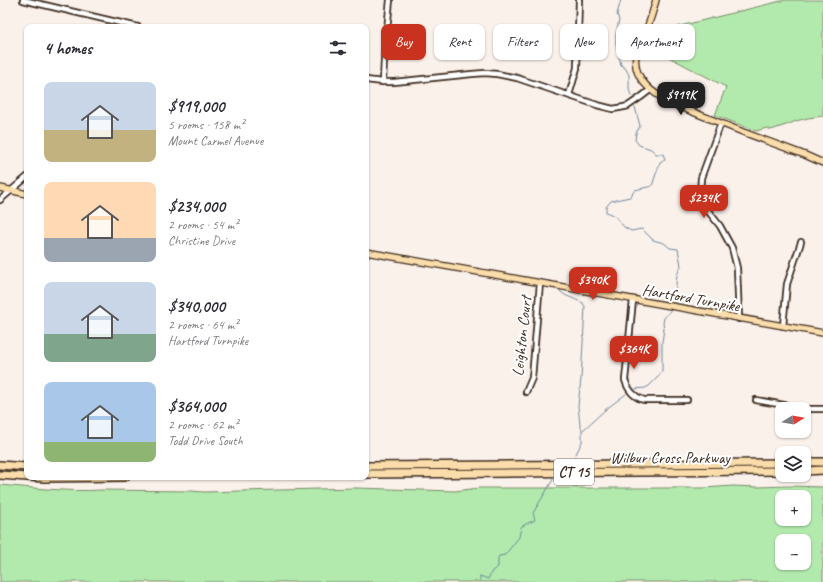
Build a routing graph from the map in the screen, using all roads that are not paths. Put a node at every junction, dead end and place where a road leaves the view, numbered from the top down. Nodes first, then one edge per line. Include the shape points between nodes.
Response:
1 (23, 0) edge
2 (390, 0) edge
3 (579, 0) edge
4 (656, 0) edge
5 (125, 24) edge
6 (369, 80) edge
7 (383, 82) junction
8 (650, 90) junction
9 (569, 95) junction
10 (721, 123) junction
11 (823, 163) edge
12 (24, 180) edge
13 (0, 188) edge
14 (11, 191) junction
15 (24, 193) edge
16 (0, 200) edge
17 (802, 242) dead end
18 (369, 253) edge
19 (540, 283) junction
20 (633, 300) junction
21 (739, 318) junction
22 (783, 326) junction
23 (823, 333) edge
24 (526, 392) dead end
25 (687, 400) dead end
26 (756, 400) dead end
27 (823, 409) edge
28 (811, 462) edge
29 (823, 462) edge
30 (775, 463) edge
31 (0, 465) edge
32 (369, 466) edge
33 (24, 467) edge
34 (811, 470) edge
35 (823, 470) edge
36 (775, 471) edge
37 (369, 474) edge
38 (0, 475) edge
39 (24, 477) edge

1 - 5 street
2 - 7 street
3 - 9 street via 576,68
4 - 8 main road via 635,60 638,72
6 - 7 street
7 - 9 street via 492,73 510,76
8 - 9 street via 632,104 617,108 604,107
8 - 10 main road via 673,104
10 - 11 main road
10 - 21 street via 701,178 700,192 705,207 720,226 732,248 737,268
12 - 14 street
13 - 14 main road
14 - 15 main road
14 - 16 street
17 - 22 street via 787,284
18 - 19 main road, Hartford Turnpike
19 - 20 main road, Hartford Turnpike
19 - 24 street, Leighton Court via 532,378
20 - 21 main road, Hartford Turnpike
20 - 25 street via 625,380 627,387 633,395 644,400
21 - 22 main road, Hartford Turnpike
22 - 23 main road, Hartford Turnpike
26 - 27 street via 806,409
28 - 29 highway
30 - 32 highway, Wilbur Cross Parkway / CT 15
31 - 33 highway
34 - 35 highway
36 - 37 highway, Wilbur Cross Parkway / CT 15
38 - 39 highway

